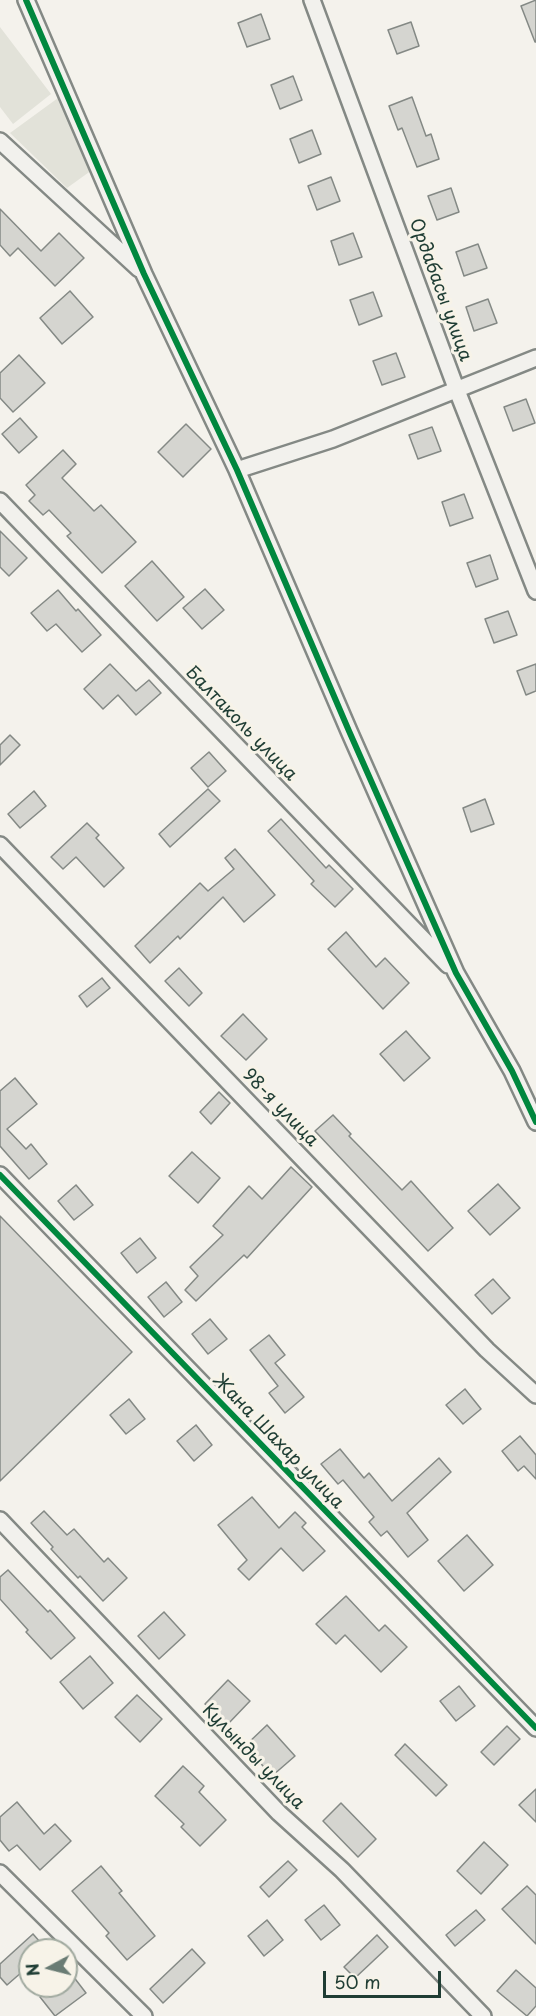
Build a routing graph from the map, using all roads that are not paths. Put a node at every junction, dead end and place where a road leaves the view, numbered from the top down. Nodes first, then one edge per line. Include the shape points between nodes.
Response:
1 (26, 0) edge
2 (312, 0) edge
3 (0, 141) edge
4 (144, 274) junction
5 (536, 358) edge
6 (456, 388) junction
7 (237, 470) junction
8 (0, 501) edge
9 (536, 591) edge
10 (0, 845) edge
11 (456, 973) junction
12 (536, 1122) edge
13 (0, 1175) edge
14 (536, 1395) edge
15 (0, 1520) edge
16 (536, 1728) edge
17 (0, 1873) edge
18 (144, 2016) edge
19 (483, 2016) edge

1 - 4 street
2 - 6 street, Ордабасы улица
3 - 4 street
4 - 7 street
5 - 6 street
6 - 7 street via 333,439
6 - 9 street, Ордабасы улица
7 - 11 street
8 - 11 street, Балтаколь улица
10 - 14 street, 98-я улица via 487,1350
11 - 12 street
13 - 16 street, Жана Шахар улица
15 - 19 street, Кулынды улица via 279,1813 342,1870
17 - 18 street

